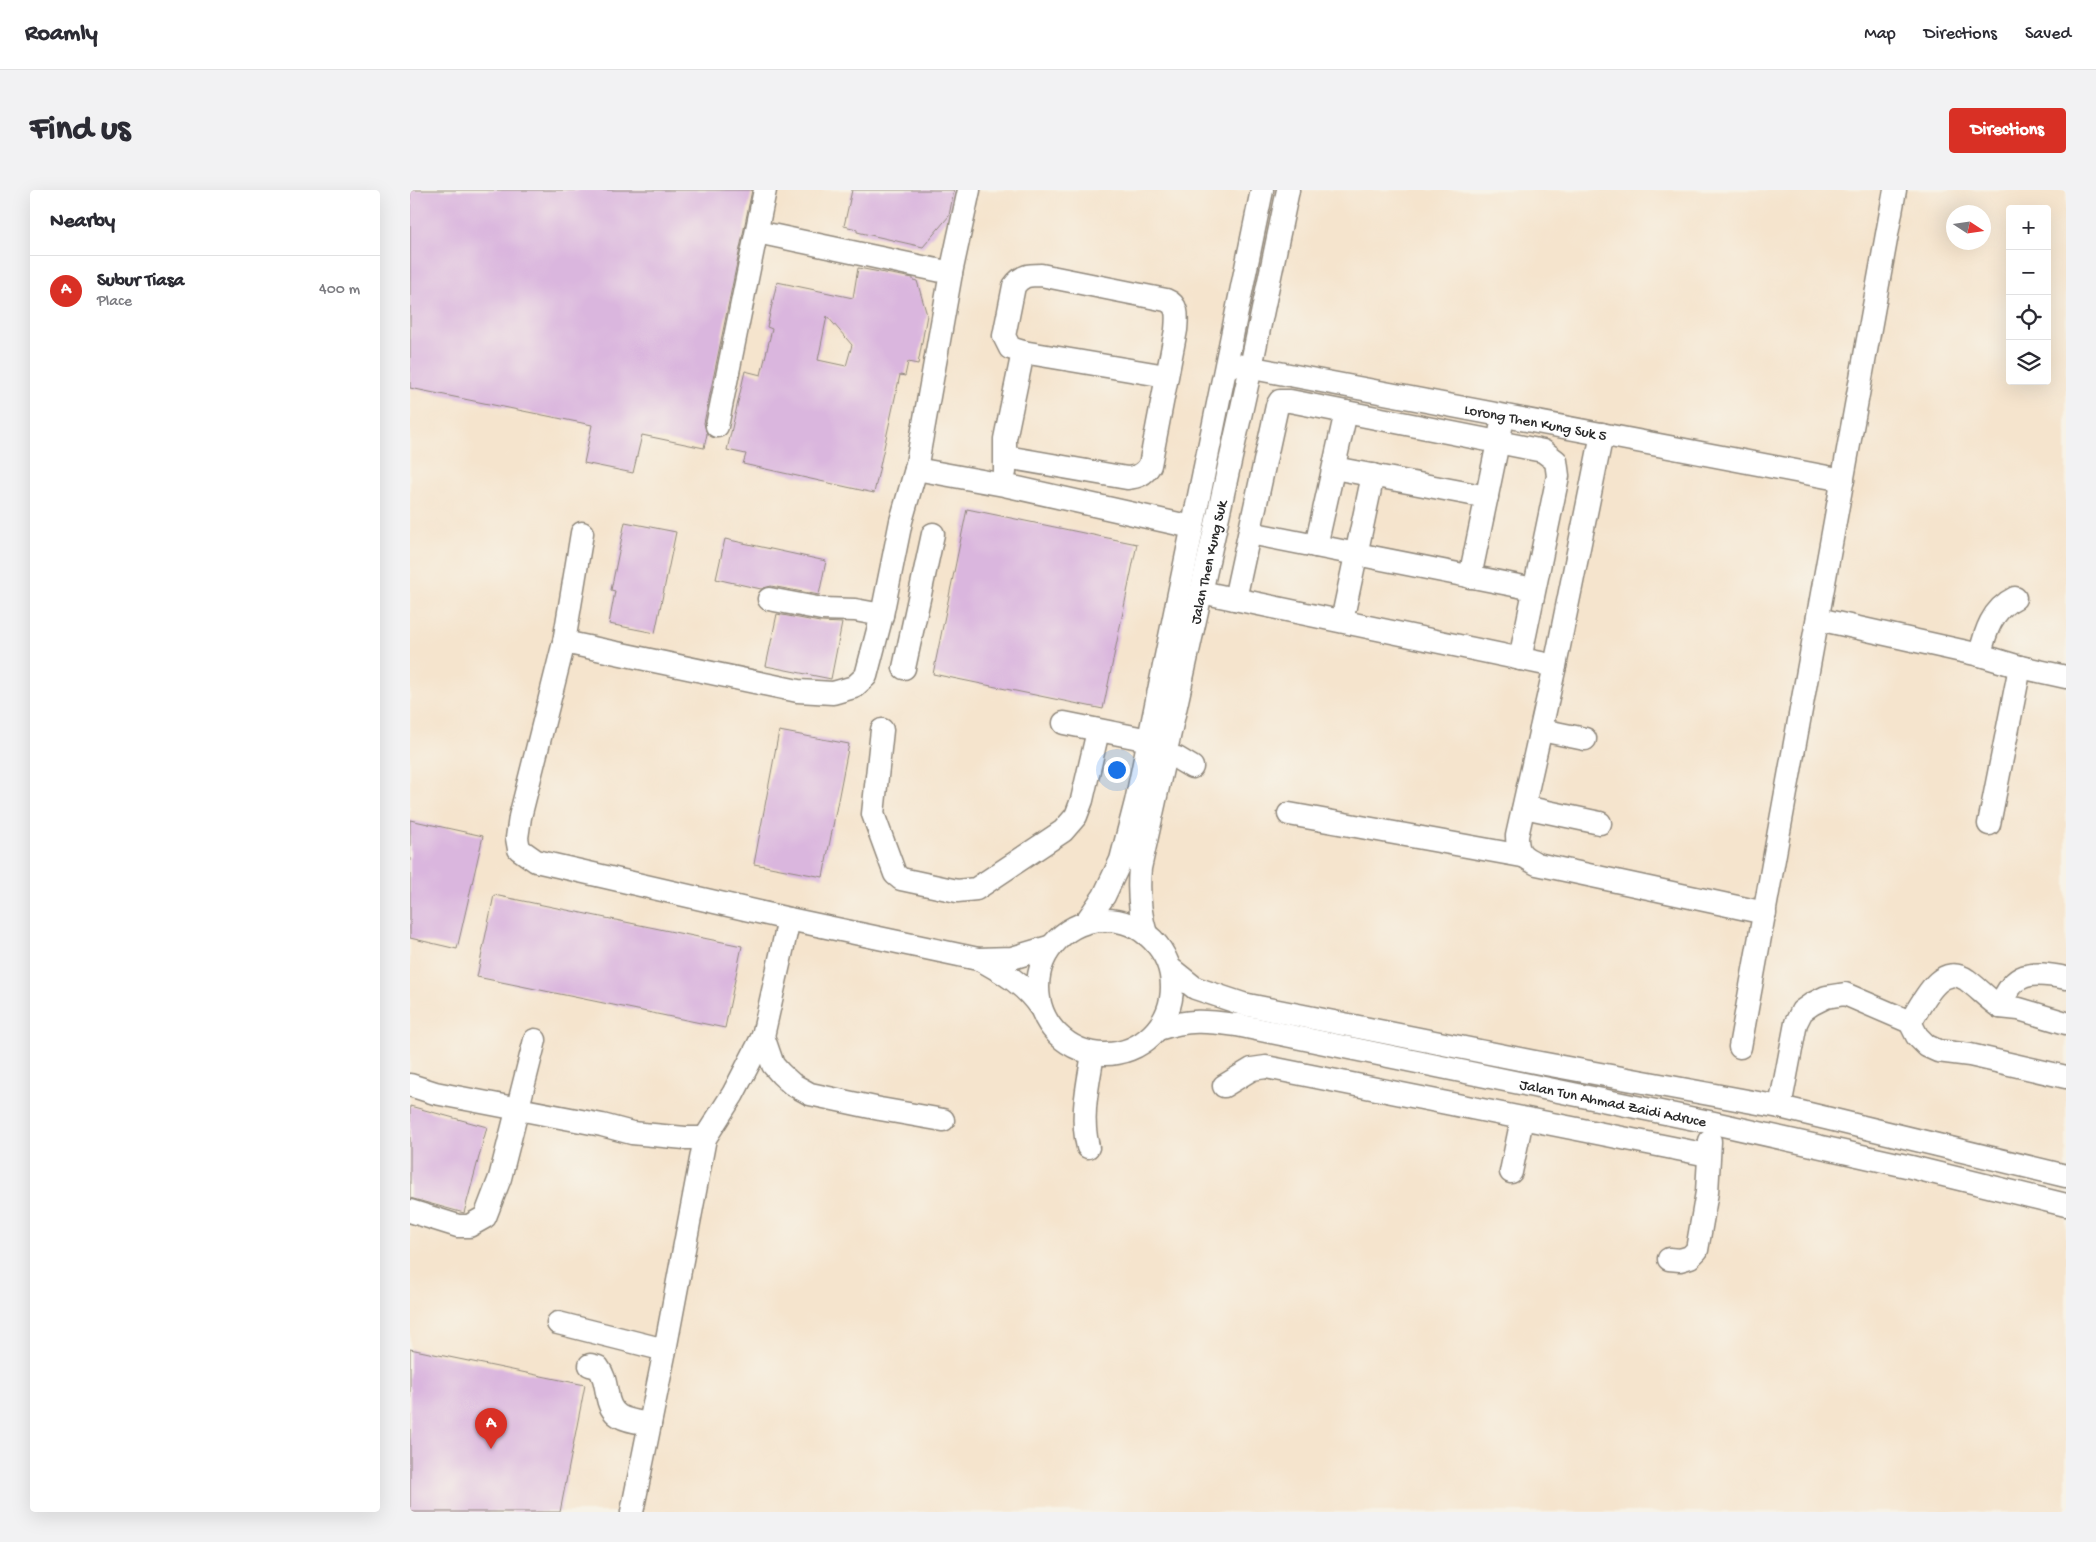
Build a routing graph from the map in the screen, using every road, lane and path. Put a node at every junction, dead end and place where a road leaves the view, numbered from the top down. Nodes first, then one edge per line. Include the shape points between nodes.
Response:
1 (766, 190) edge
2 (969, 190) edge
3 (1262, 190) edge
4 (1288, 190) edge
5 (1895, 190) edge
6 (757, 232) junction
7 (951, 273) junction
8 (1023, 352) junction
9 (1227, 363) junction
10 (1251, 367) junction
11 (1166, 376) junction
12 (1398, 395) junction
13 (1346, 412) junction
14 (1504, 415) junction
15 (1391, 421) junction
16 (717, 426) dead end
17 (1602, 434) junction
18 (1498, 442) junction
19 (1006, 457) junction
20 (1334, 468) junction
21 (916, 469) junction
22 (1373, 475) junction
23 (1843, 480) junction
24 (1004, 485) junction
25 (1487, 497) junction
26 (1192, 527) junction
27 (582, 533) dead end
28 (1250, 533) junction
29 (933, 534) dead end
30 (1316, 546) junction
31 (1356, 554) junction
32 (1540, 563) junction
33 (1575, 570) junction
34 (1470, 577) junction
35 (1534, 589) junction
36 (1201, 592) junction
37 (2015, 598) dead end
38 (769, 599) dead end
39 (1235, 599) junction
40 (1818, 619) junction
41 (1342, 621) junction
42 (880, 626) junction
43 (564, 642) junction
44 (907, 645) junction
45 (1980, 655) junction
46 (1520, 659) junction
47 (1555, 666) junction
48 (2020, 667) junction
49 (904, 668) dead end
50 (2066, 678) edge
51 (1064, 723) dead end
52 (882, 730) dead end
53 (1541, 730) junction
54 (1098, 731) junction
55 (1585, 738) dead end
56 (1149, 740) junction
57 (1165, 757) junction
58 (1192, 767) dead end
59 (1524, 807) junction
60 (1289, 814) dead end
61 (1600, 824) dead end
62 (1989, 824) dead end
63 (1522, 856) junction
64 (1765, 914) junction
65 (789, 919) junction
66 (1086, 922) junction
67 (1146, 934) junction
68 (1052, 946) junction
69 (978, 959) junction
70 (1170, 968) junction
71 (2066, 978) edge
72 (1040, 1007) junction
73 (2000, 1007) junction
74 (1910, 1022) junction
75 (2066, 1023) edge
76 (1158, 1029) junction
77 (763, 1036) junction
78 (535, 1040) dead end
79 (1740, 1047) dead end
80 (1092, 1054) junction
81 (1403, 1059) junction
82 (2066, 1077) edge
83 (410, 1085) edge
84 (1224, 1086) dead end
85 (1396, 1094) junction
86 (1780, 1107) junction
87 (517, 1108) junction
88 (1522, 1119) junction
89 (944, 1120) dead end
90 (1714, 1123) junction
91 (705, 1138) junction
92 (1088, 1147) dead end
93 (1708, 1155) junction
94 (1511, 1172) dead end
95 (2066, 1176) edge
96 (2066, 1205) edge
97 (410, 1211) edge
98 (1669, 1259) dead end
99 (558, 1322) dead end
100 (665, 1350) junction
101 (590, 1365) dead end
102 (650, 1424) junction
103 (632, 1512) edge

1 - 6 street
2 - 7 street
3 - 9 street, Jalan Then Kung Suk
4 - 10 street, Jalan Then Kung Suk
5 - 23 street
6 - 7 street
6 - 16 street
7 - 21 street
8 - 11 street
8 - 11 street via 1010,348 1004,336 1014,286 1027,275 1041,275 1172,302 1176,307 1176,330
8 - 19 street via 1005,439
9 - 10 street, Lorong Then Kung Suk 5
9 - 26 street, Jalan Then Kung Suk
10 - 12 street, Lorong Then Kung Suk 5
10 - 36 street, Jalan Then Kung Suk
11 - 19 street via 1150,465 1140,476 1127,478
12 - 14 street, Lorong Then Kung Suk 5
12 - 15 street
13 - 15 street
13 - 20 street
13 - 28 street via 1280,401
14 - 17 street, Lorong Then Kung Suk 5
14 - 18 street
15 - 18 street
17 - 23 street, Lorong Then Kung Suk 5
17 - 33 street
18 - 25 street
18 - 32 street via 1543,451 1556,461 1558,476
19 - 24 street
20 - 22 street
20 - 30 street
21 - 24 street
21 - 42 street via 901,521
22 - 25 street
22 - 31 street
23 - 40 street
24 - 26 street
25 - 34 street
26 - 56 street, Jalan Then Kung Suk
27 - 43 street
28 - 30 street
28 - 39 street
29 - 44 street
30 - 31 street
31 - 34 street
31 - 41 street
32 - 33 street
32 - 35 street
33 - 47 street
34 - 35 street
35 - 46 street
36 - 39 street
36 - 57 street, Jalan Then Kung Suk via 1195,662
37 - 45 street via 1999,610 1985,630
38 - 42 street via 822,609 855,610
39 - 41 street
40 - 45 street
40 - 64 street
41 - 46 street
42 - 43 street via 866,676 854,687 833,693 798,690
42 - 44 street
43 - 65 street via 520,817 518,849 536,861
44 - 49 street
45 - 48 street
46 - 47 street
47 - 53 street
48 - 50 street
48 - 62 street
51 - 54 street
52 - 54 street via 873,814 895,874 901,879 957,891 976,889 1064,830 1076,816 1082,800
53 - 55 street
53 - 59 street
54 - 56 street
56 - 66 street, Jalan Then Kung Suk via 1121,860 1104,896
57 - 58 street via 1177,758
57 - 67 street, Jalan Then Kung Suk via 1140,868 1140,915
59 - 61 street
59 - 63 street via 1517,836
60 - 63 street
63 - 64 street via 1537,864
64 - 79 street
65 - 69 street
65 - 77 street
66 - 67 street via 1118,921
66 - 68 street via 1067,932
67 - 70 street via 1161,949
68 - 69 street via 1012,958
68 - 72 street via 1041,965
69 - 72 street via 1021,984
70 - 76 street via 1172,989 1168,1010
70 - 86 street, Jalan Tun Ahmad Zaidi Adruce via 1195,988 1243,1004
71 - 73 street via 2024,977 2011,983
72 - 80 street via 1060,1038
73 - 74 street via 1967,980 1957,975 1950,976 1933,986
73 - 75 street
74 - 82 street via 1916,1036 1938,1051
74 - 86 street via 1845,994 1826,997 1812,1004 1802,1011 1796,1023
76 - 80 street via 1129,1051 1111,1055
76 - 81 street, Jalan Tun Ahmad Zaidi Adruce via 1191,1021 1237,1025
77 - 89 street via 773,1065 780,1074 810,1094
77 - 91 street via 733,1094
78 - 87 street
80 - 92 street via 1084,1118
81 - 85 street
81 - 90 street, Jalan Tun Ahmad Zaidi Adruce
83 - 87 street via 435,1093
84 - 85 street via 1252,1069 1266,1067
85 - 88 street
86 - 95 street, Jalan Tun Ahmad Zaidi Adruce
87 - 91 street via 632,1133
87 - 97 street via 500,1178 485,1217 469,1226 458,1226
88 - 93 street
88 - 94 street
90 - 93 street
90 - 96 street, Jalan Tun Ahmad Zaidi Adruce
91 - 100 street
93 - 98 street via 1708,1192 1697,1250 1690,1257
99 - 100 street
100 - 102 street
101 - 102 street via 598,1367 603,1374 607,1397 615,1413 621,1418
102 - 103 street

